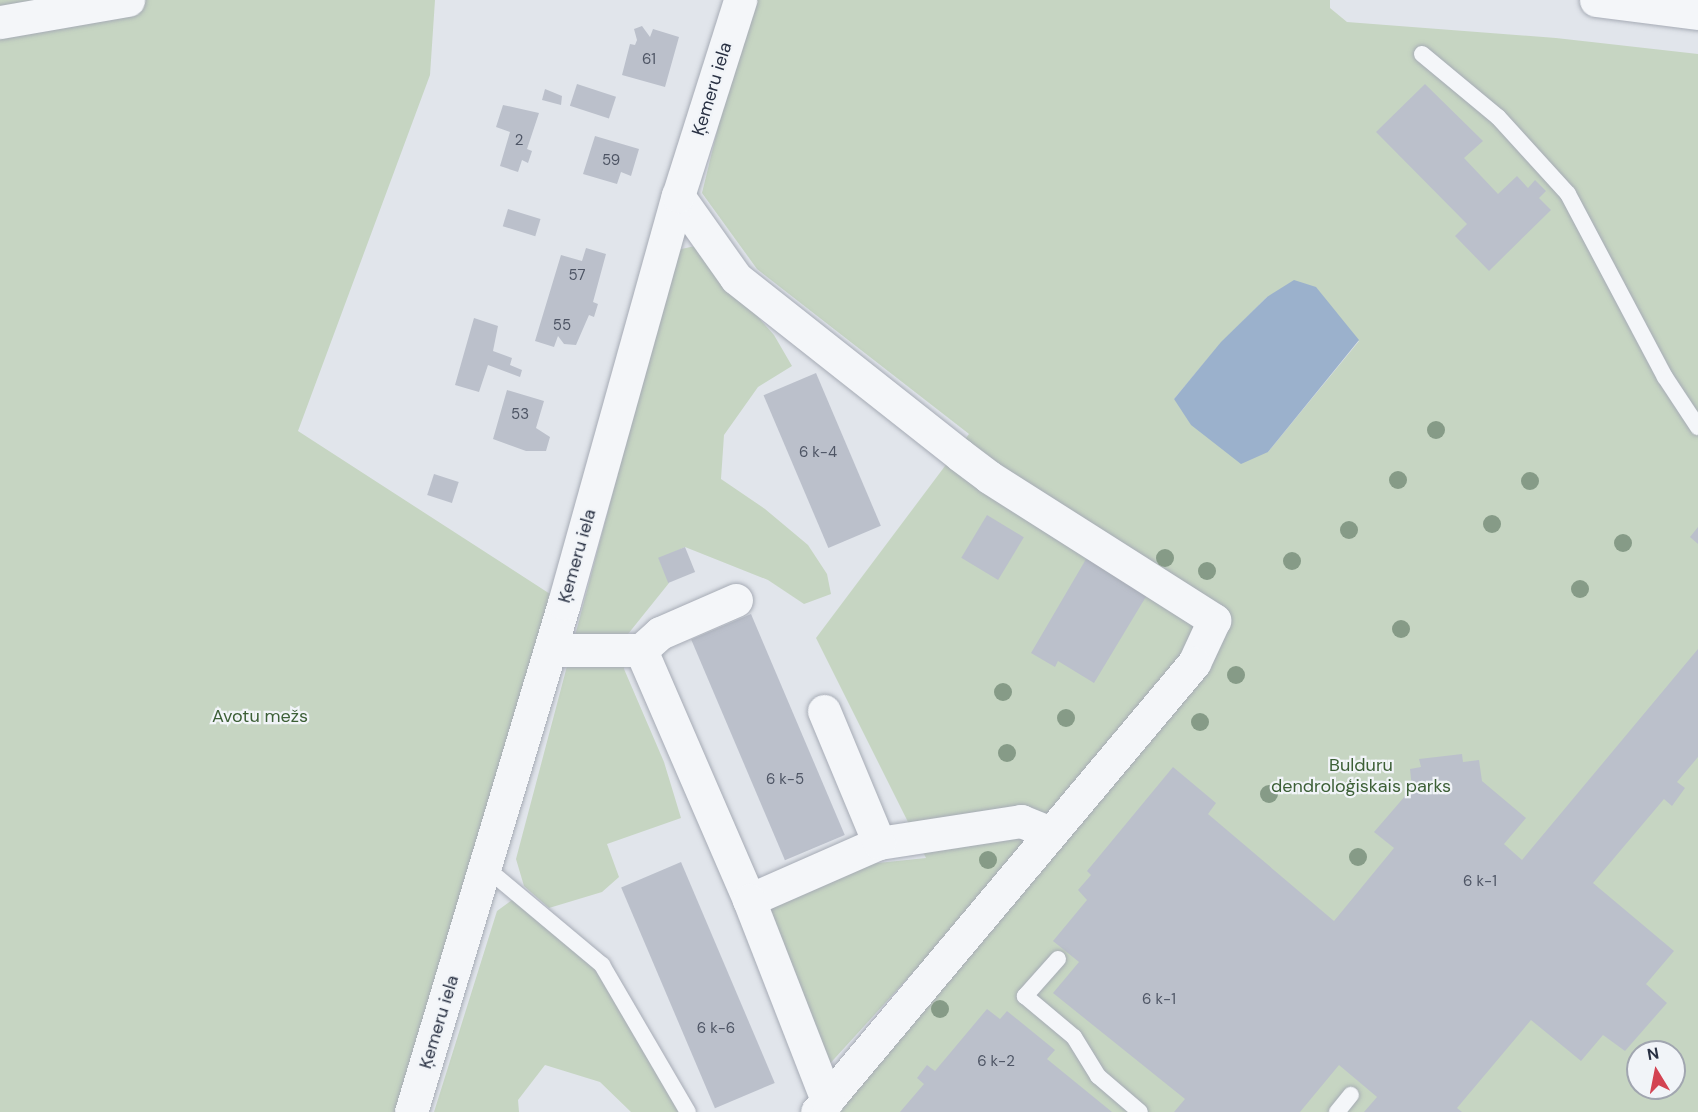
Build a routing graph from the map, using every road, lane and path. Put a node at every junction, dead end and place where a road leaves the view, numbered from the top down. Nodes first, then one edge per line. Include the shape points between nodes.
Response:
1 (128, 0) edge
2 (740, 0) edge
3 (1596, 0) edge
4 (1698, 13) edge
5 (0, 21) edge
6 (1422, 54) dead end
7 (678, 196) junction
8 (1698, 427) edge
9 (736, 600) dead end
10 (550, 650) junction
11 (641, 650) junction
12 (824, 711) dead end
13 (1051, 833) junction
14 (879, 843) junction
15 (485, 867) junction
16 (749, 900) junction
17 (1058, 958) dead end
18 (1351, 1095) dead end
19 (822, 1106) edge
20 (411, 1112) edge
21 (688, 1112) edge
22 (1140, 1112) edge
23 (1336, 1112) edge

1 - 5 street
2 - 7 street, Ķemeru iela
3 - 4 street
6 - 8 lane via 1498,117 1568,194 1665,377
7 - 10 street, Ķemeru iela
7 - 13 street via 736,278 989,477 1214,620 1194,663
9 - 11 street via 660,633
10 - 11 street
10 - 15 street, Ķemeru iela
11 - 16 street
12 - 14 street
13 - 14 street via 1021,821
13 - 19 street
14 - 16 street
15 - 20 street, Ķemeru iela
15 - 21 lane via 602,965
16 - 19 street
17 - 22 lane via 1025,996 1074,1037 1098,1076
18 - 23 lane

